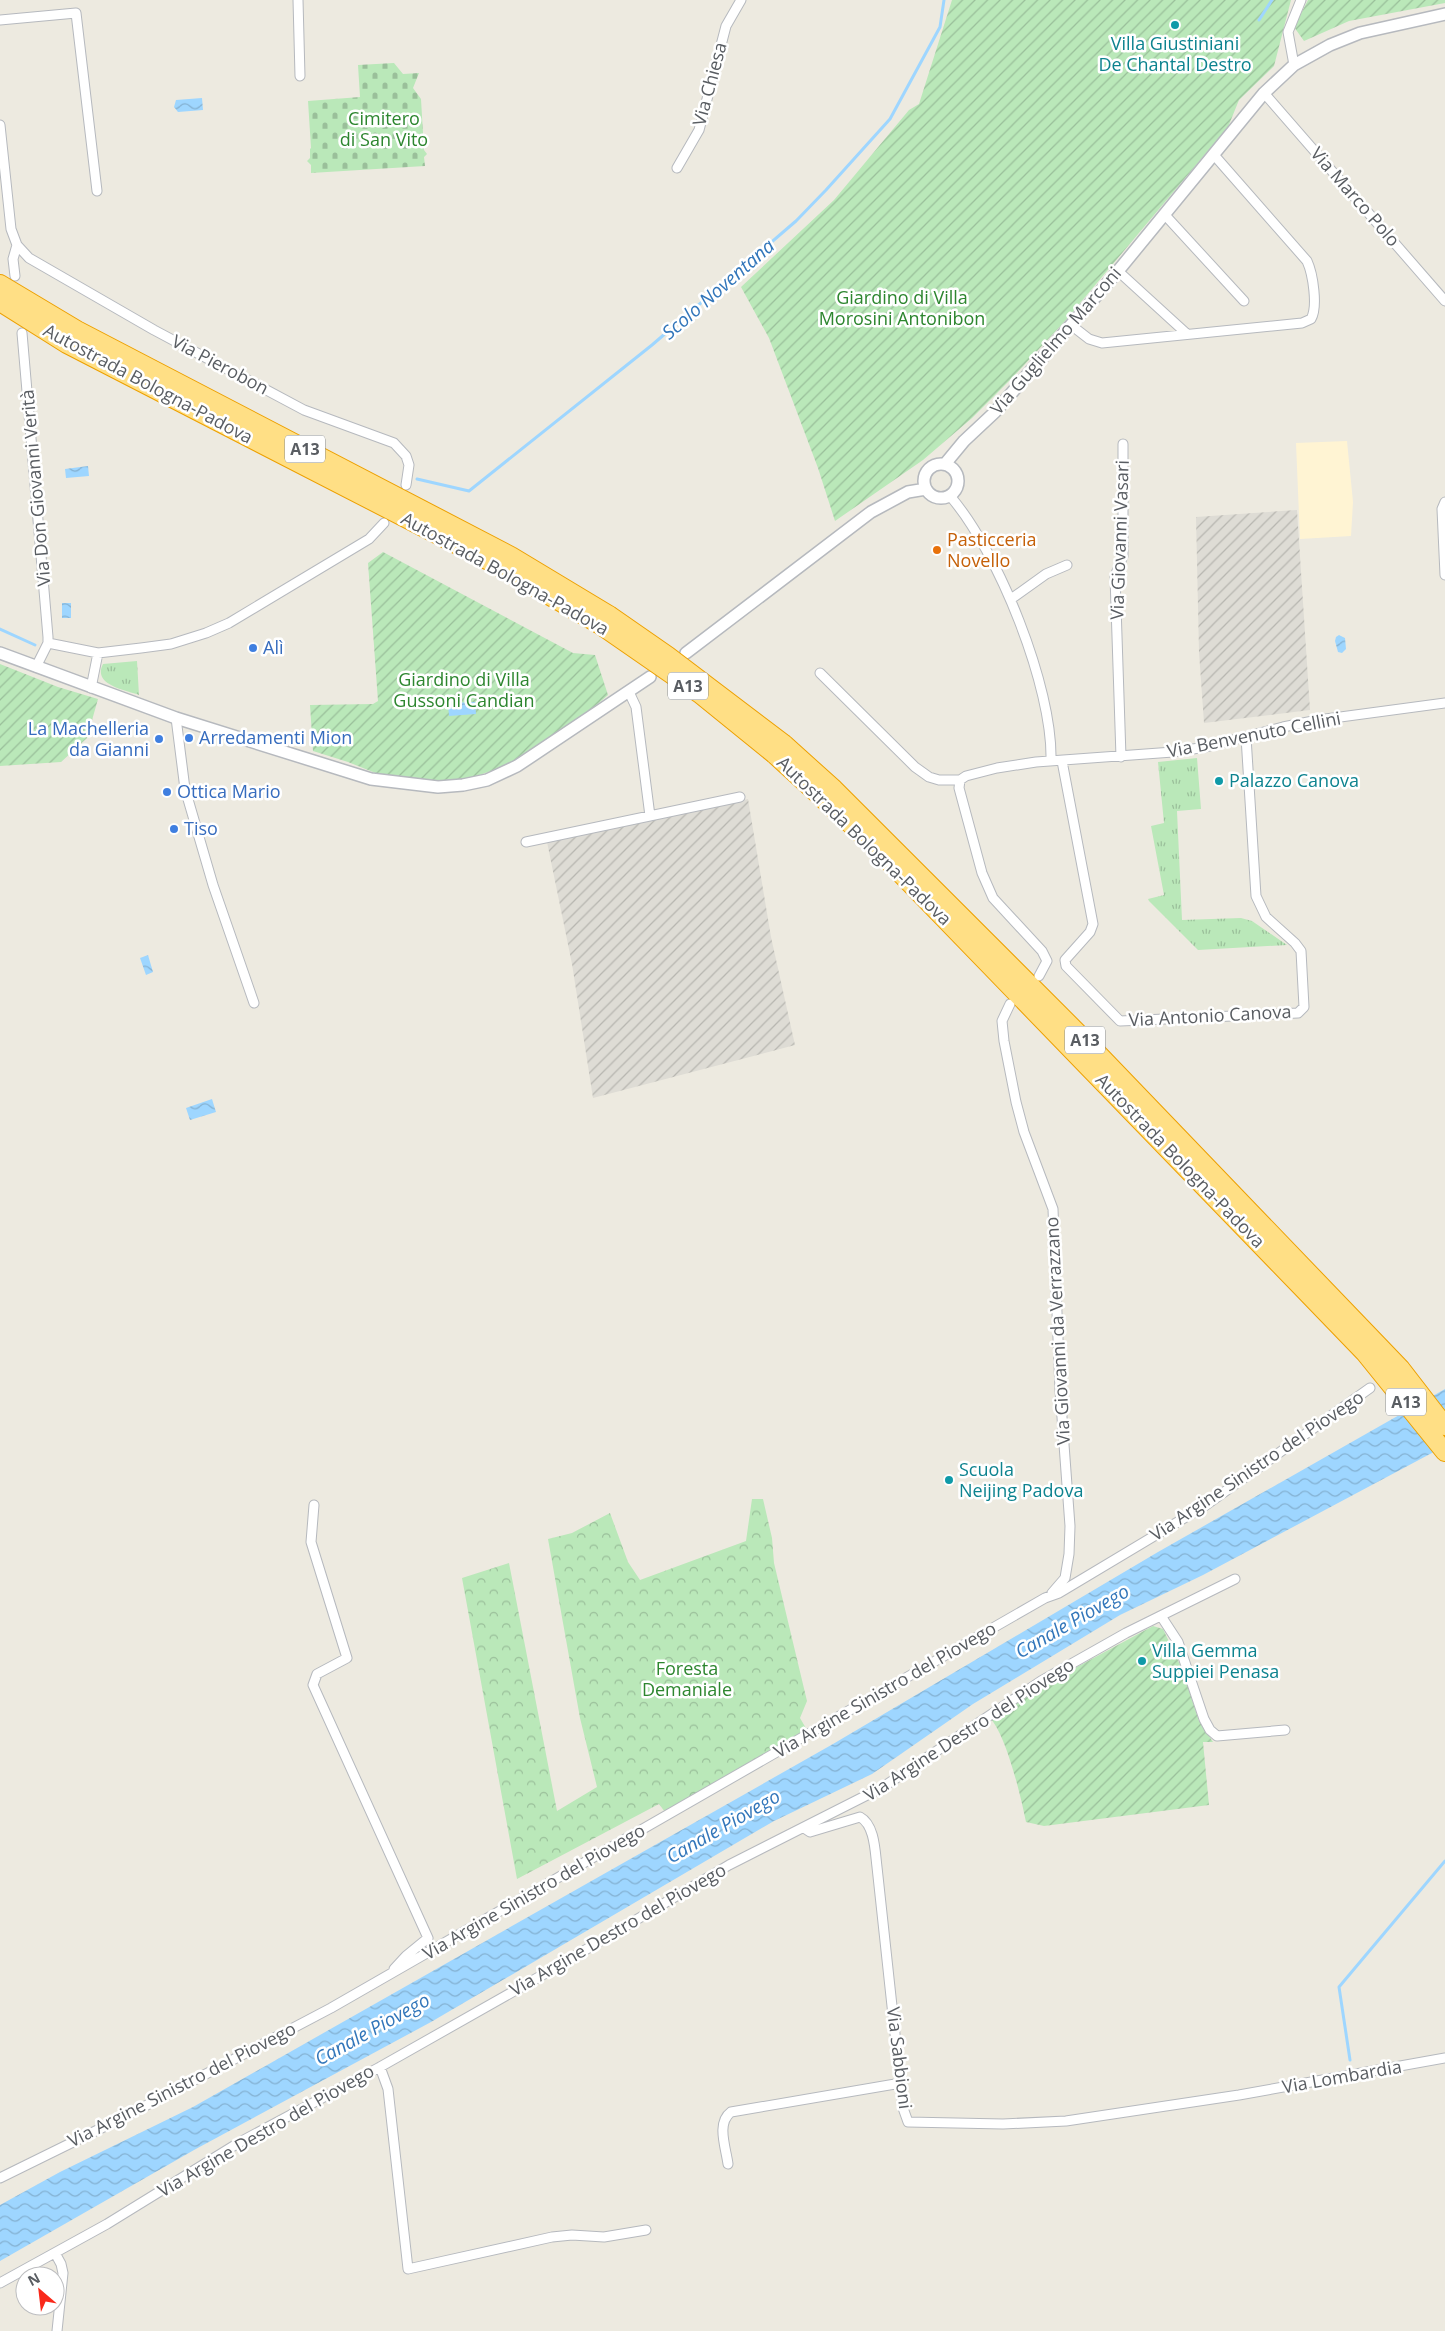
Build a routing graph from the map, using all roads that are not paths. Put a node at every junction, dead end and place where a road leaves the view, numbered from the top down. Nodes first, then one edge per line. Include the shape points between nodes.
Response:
1 (298, 0) edge
2 (741, 0) edge
3 (1301, 0) edge
4 (1445, 14) edge
5 (0, 20) edge
6 (1294, 65) junction
7 (300, 76) dead end
8 (1264, 93) junction
9 (0, 126) edge
10 (1214, 156) junction
11 (677, 168) dead end
12 (97, 191) dead end
13 (1164, 215) junction
14 (17, 245) junction
15 (1118, 271) junction
16 (7, 280) edge
17 (1244, 301) dead end
18 (1445, 301) edge
19 (0, 302) edge
20 (1070, 325) junction
21 (22, 333) dead end
22 (1187, 334) junction
23 (1123, 444) dead end
24 (945, 464) junction
25 (406, 485) dead end
26 (926, 489) junction
27 (950, 496) junction
28 (1445, 502) edge
29 (384, 523) dead end
30 (1067, 565) dead end
31 (1445, 575) edge
32 (1011, 599) junction
33 (604, 620) junction
34 (48, 643) junction
35 (0, 653) edge
36 (98, 653) junction
37 (686, 653) dead end
38 (36, 667) junction
39 (820, 673) dead end
40 (650, 677) dead end
41 (91, 688) junction
42 (629, 692) junction
43 (1445, 703) edge
44 (176, 718) junction
45 (1246, 737) junction
46 (1121, 757) junction
47 (1051, 761) junction
48 (1062, 761) junction
49 (960, 780) junction
50 (740, 797) dead end
51 (650, 816) junction
52 (526, 842) dead end
53 (1039, 976) dead end
54 (254, 1003) dead end
55 (1010, 1004) dead end
56 (1372, 1349) junction
57 (1370, 1388) dead end
58 (1445, 1426) edge
59 (1445, 1452) edge
60 (314, 1505) dead end
61 (1235, 1579) dead end
62 (1046, 1598) junction
63 (1161, 1616) junction
64 (1286, 1730) dead end
65 (804, 1828) junction
66 (389, 1975) junction
67 (1445, 2058) edge
68 (380, 2067) junction
69 (901, 2083) junction
70 (1239, 2095) joint
71 (728, 2164) dead end
72 (0, 2178) edge
73 (646, 2230) dead end
74 (56, 2253) junction
75 (0, 2283) edge
76 (57, 2331) edge

1 - 7 street
2 - 11 street, Via Chiesa via 726,26 699,130
3 - 6 street via 1288,32
4 - 6 street, Via Guglielmo Marconi via 1360,33
5 - 12 street via 76,13
6 - 8 street, Via Guglielmo Marconi
8 - 10 street, Via Guglielmo Marconi
8 - 18 street, Via Marco Polo
9 - 14 street via 11,229
10 - 13 street, Via Guglielmo Marconi
10 - 22 street via 1307,261 1313,280 1314,312 1302,323
13 - 15 street, Via Guglielmo Marconi
13 - 17 street
14 - 16 street
14 - 25 street, Via Pierobon via 42,268 295,405 394,443 406,456 409,465
15 - 20 street, Via Guglielmo Marconi
15 - 22 street
16 - 33 highway, Autostrada Bologna-Padova / A13 via 77,330 511,556
19 - 33 highway, Autostrada Bologna-Padova / A13 via 67,344
20 - 22 street via 1102,343
20 - 24 street, Via Guglielmo Marconi
21 - 34 street, Via Don Giovanni Verità
23 - 46 street, Via Giovanni Vasari via 1123,556 1115,576
24 - 26 street, Via Guglielmo Marconi via 934,466 926,473
24 - 27 street via 958,476 957,487
26 - 27 street via 934,497
26 - 37 street via 908,492 871,512
27 - 32 street via 968,518
28 - 31 street via 1442,509
29 - 36 street via 369,539 206,633 171,644
30 - 32 street via 1046,574
32 - 47 street via 1043,692
33 - 56 highway, Autostrada Bologna-Padova / A13, bridge via 700,694 779,749
34 - 36 street
34 - 38 street
35 - 38 street
36 - 41 street
38 - 41 street
39 - 49 street via 915,767 939,780
40 - 42 street
41 - 44 street
42 - 44 street via 517,766 487,780 463,786 438,787 371,779
42 - 51 street via 636,707
43 - 45 street, Via Benvenuto Cellini via 1318,720
44 - 54 street via 185,789 213,885
45 - 46 street, Via Benvenuto Cellini via 1206,747
45 - 48 street, Via Antonio Canova via 1256,896 1266,917 1301,951 1304,1007 1298,1013 1120,1021 1066,966 1065,960 1090,932 1093,924
46 - 48 street, Via Benvenuto Cellini
47 - 48 street
47 - 49 street via 997,768
49 - 53 street via 959,788 982,873 993,898 1047,960
50 - 51 street
51 - 52 street
55 - 62 street, Via Giovanni da Verrazzano via 1002,1021 1004,1042 1024,1132 1053,1209 1060,1390 1070,1526 1065,1578
56 - 58 highway, Autostrada Bologna-Padova / A13 via 1401,1369
56 - 59 highway, Autostrada Bologna-Padova / A13
57 - 62 street, Via Argine Sinistro del Piovego via 1206,1505
60 - 66 street, Via Argine Sinistro del Piovego via 311,1542 347,1658 316,1674 313,1685 428,1938
61 - 63 street, Via Argine Destro del Piovego
62 - 66 street, Via Argine Sinistro del Piovego
63 - 64 street via 1178,1642 1204,1719 1216,1736
63 - 65 street, Via Argine Destro del Piovego via 1041,1681 883,1787
65 - 68 street, Via Argine Destro del Piovego via 729,1866
65 - 69 street, Via Sabbioni via 810,1832 860,1817 869,1828 877,1867
66 - 72 street, Via Argine Sinistro del Piovego via 212,2072
67 - 70 street, Via Lombardia
68 - 73 street via 388,2089 408,2269 552,2237 604,2237
68 - 74 street, Via Argine Destro del Piovego via 240,2142
69 - 70 street, Via Sabbioni via 908,2122 936,2123 1066,2121
69 - 71 street via 732,2112 722,2126
74 - 75 street, Via Argine Destro del Piovego
74 - 76 street via 63,2273

